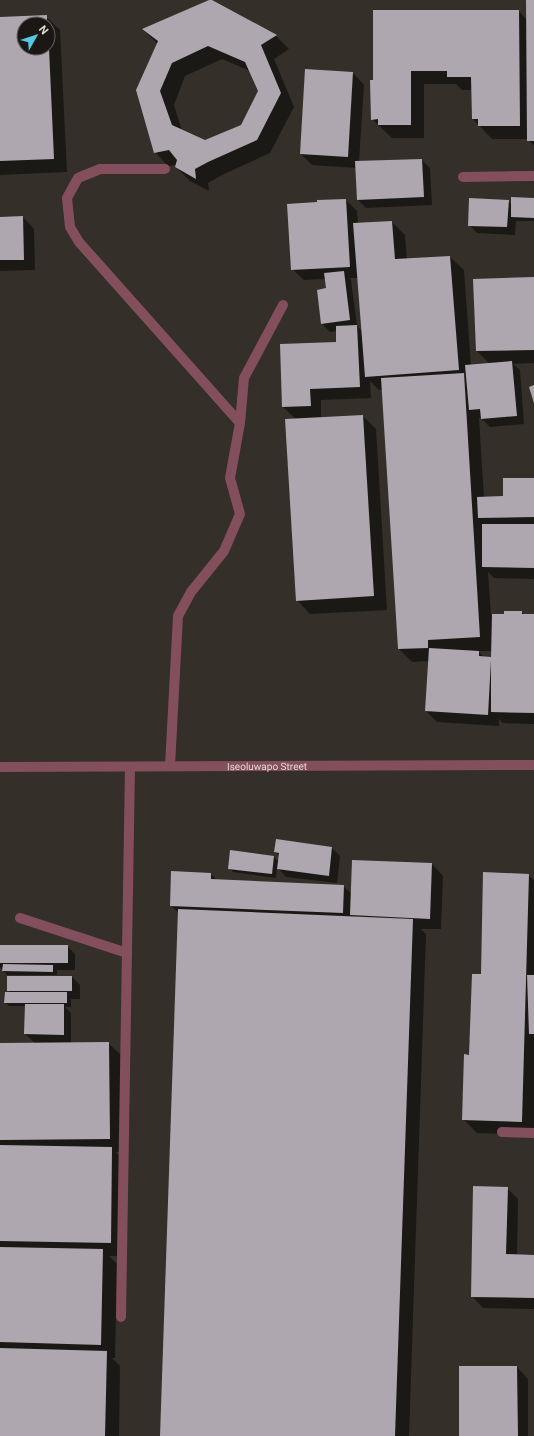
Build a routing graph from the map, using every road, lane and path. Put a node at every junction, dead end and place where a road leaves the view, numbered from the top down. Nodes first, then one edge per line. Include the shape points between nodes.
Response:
1 (165, 169) dead end
2 (534, 176) edge
3 (463, 177) dead end
4 (283, 304) dead end
5 (240, 423) junction
6 (534, 765) edge
7 (170, 766) junction
8 (0, 767) edge
9 (130, 767) junction
10 (20, 918) dead end
11 (127, 954) junction
12 (502, 1132) dead end
13 (534, 1133) edge
14 (121, 1317) dead end

1 - 5 street via 100,169 78,178 67,198 70,227 79,242
2 - 3 street
4 - 5 street via 244,378
5 - 7 street via 230,478 240,514 224,551 191,592 178,616
6 - 7 street, Iseoluwapo Street
7 - 9 street, Iseoluwapo Street
8 - 9 street, Iseoluwapo Street
9 - 11 street
10 - 11 street
11 - 14 street
12 - 13 street

